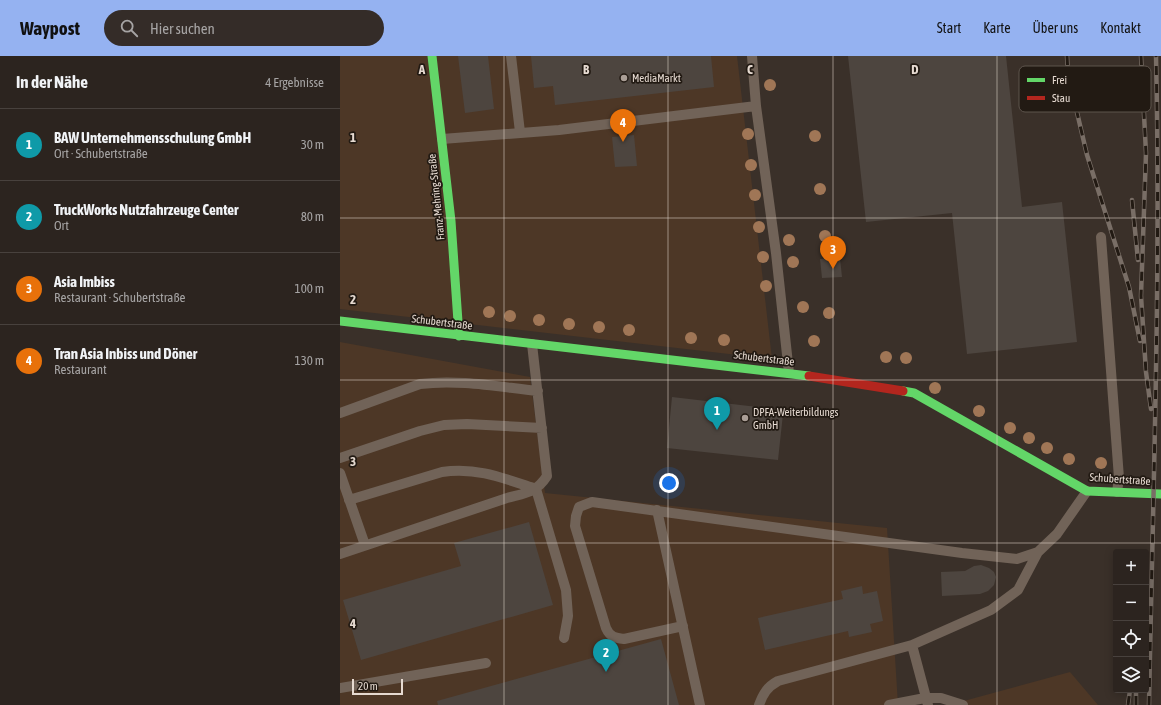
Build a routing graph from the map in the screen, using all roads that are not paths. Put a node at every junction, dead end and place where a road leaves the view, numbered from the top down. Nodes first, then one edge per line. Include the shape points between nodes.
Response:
1 (432, 56) edge
2 (511, 56) edge
3 (752, 56) edge
4 (756, 106) junction
5 (520, 132) junction
6 (442, 139) junction
7 (1101, 237) dead end
8 (340, 321) edge
9 (459, 336) junction
10 (532, 344) junction
11 (789, 373) junction
12 (538, 391) junction
13 (340, 413) edge
14 (542, 428) junction
15 (340, 458) edge
16 (340, 473) edge
17 (536, 489) junction
18 (1087, 491) junction
19 (1117, 492) junction
20 (1161, 494) edge
21 (349, 500) junction
22 (657, 510) junction
23 (365, 545) junction
24 (1038, 552) junction
25 (340, 554) edge
26 (683, 626) junction
27 (564, 638) dead end
28 (912, 645) junction
29 (486, 663) dead end
30 (340, 688) edge
31 (926, 701) edge
32 (700, 705) edge
33 (759, 705) edge
34 (889, 705) edge
35 (963, 705) edge

1 - 6 street, Franz-Mehring-Straße
2 - 5 lane
3 - 4 lane
4 - 5 lane via 559,130
4 - 11 lane
5 - 6 lane
6 - 9 street, Franz-Mehring-Straße
7 - 19 lane via 1119,478
8 - 9 street, Schubertstraße
9 - 10 street, Schubertstraße
10 - 11 street, Schubertstraße
10 - 12 lane
11 - 18 street, Schubertstraße via 914,393
12 - 13 lane via 430,382
12 - 14 lane
14 - 15 lane via 444,425
14 - 17 lane via 547,476
16 - 21 lane
17 - 21 lane via 482,472 455,470
17 - 23 lane
17 - 27 lane via 566,590 568,616
18 - 19 street, Schubertstraße
18 - 24 lane via 1057,534
19 - 20 street, Schubertstraße
21 - 23 lane
22 - 24 lane via 962,553 1017,558
22 - 26 lane
22 - 26 lane via 592,502 579,507 575,526 609,634 624,639
23 - 25 lane
24 - 28 lane via 1018,590 991,610
26 - 32 lane
28 - 31 lane
28 - 33 lane via 778,681 763,694
29 - 30 lane
31 - 34 lane
31 - 35 lane via 941,698

